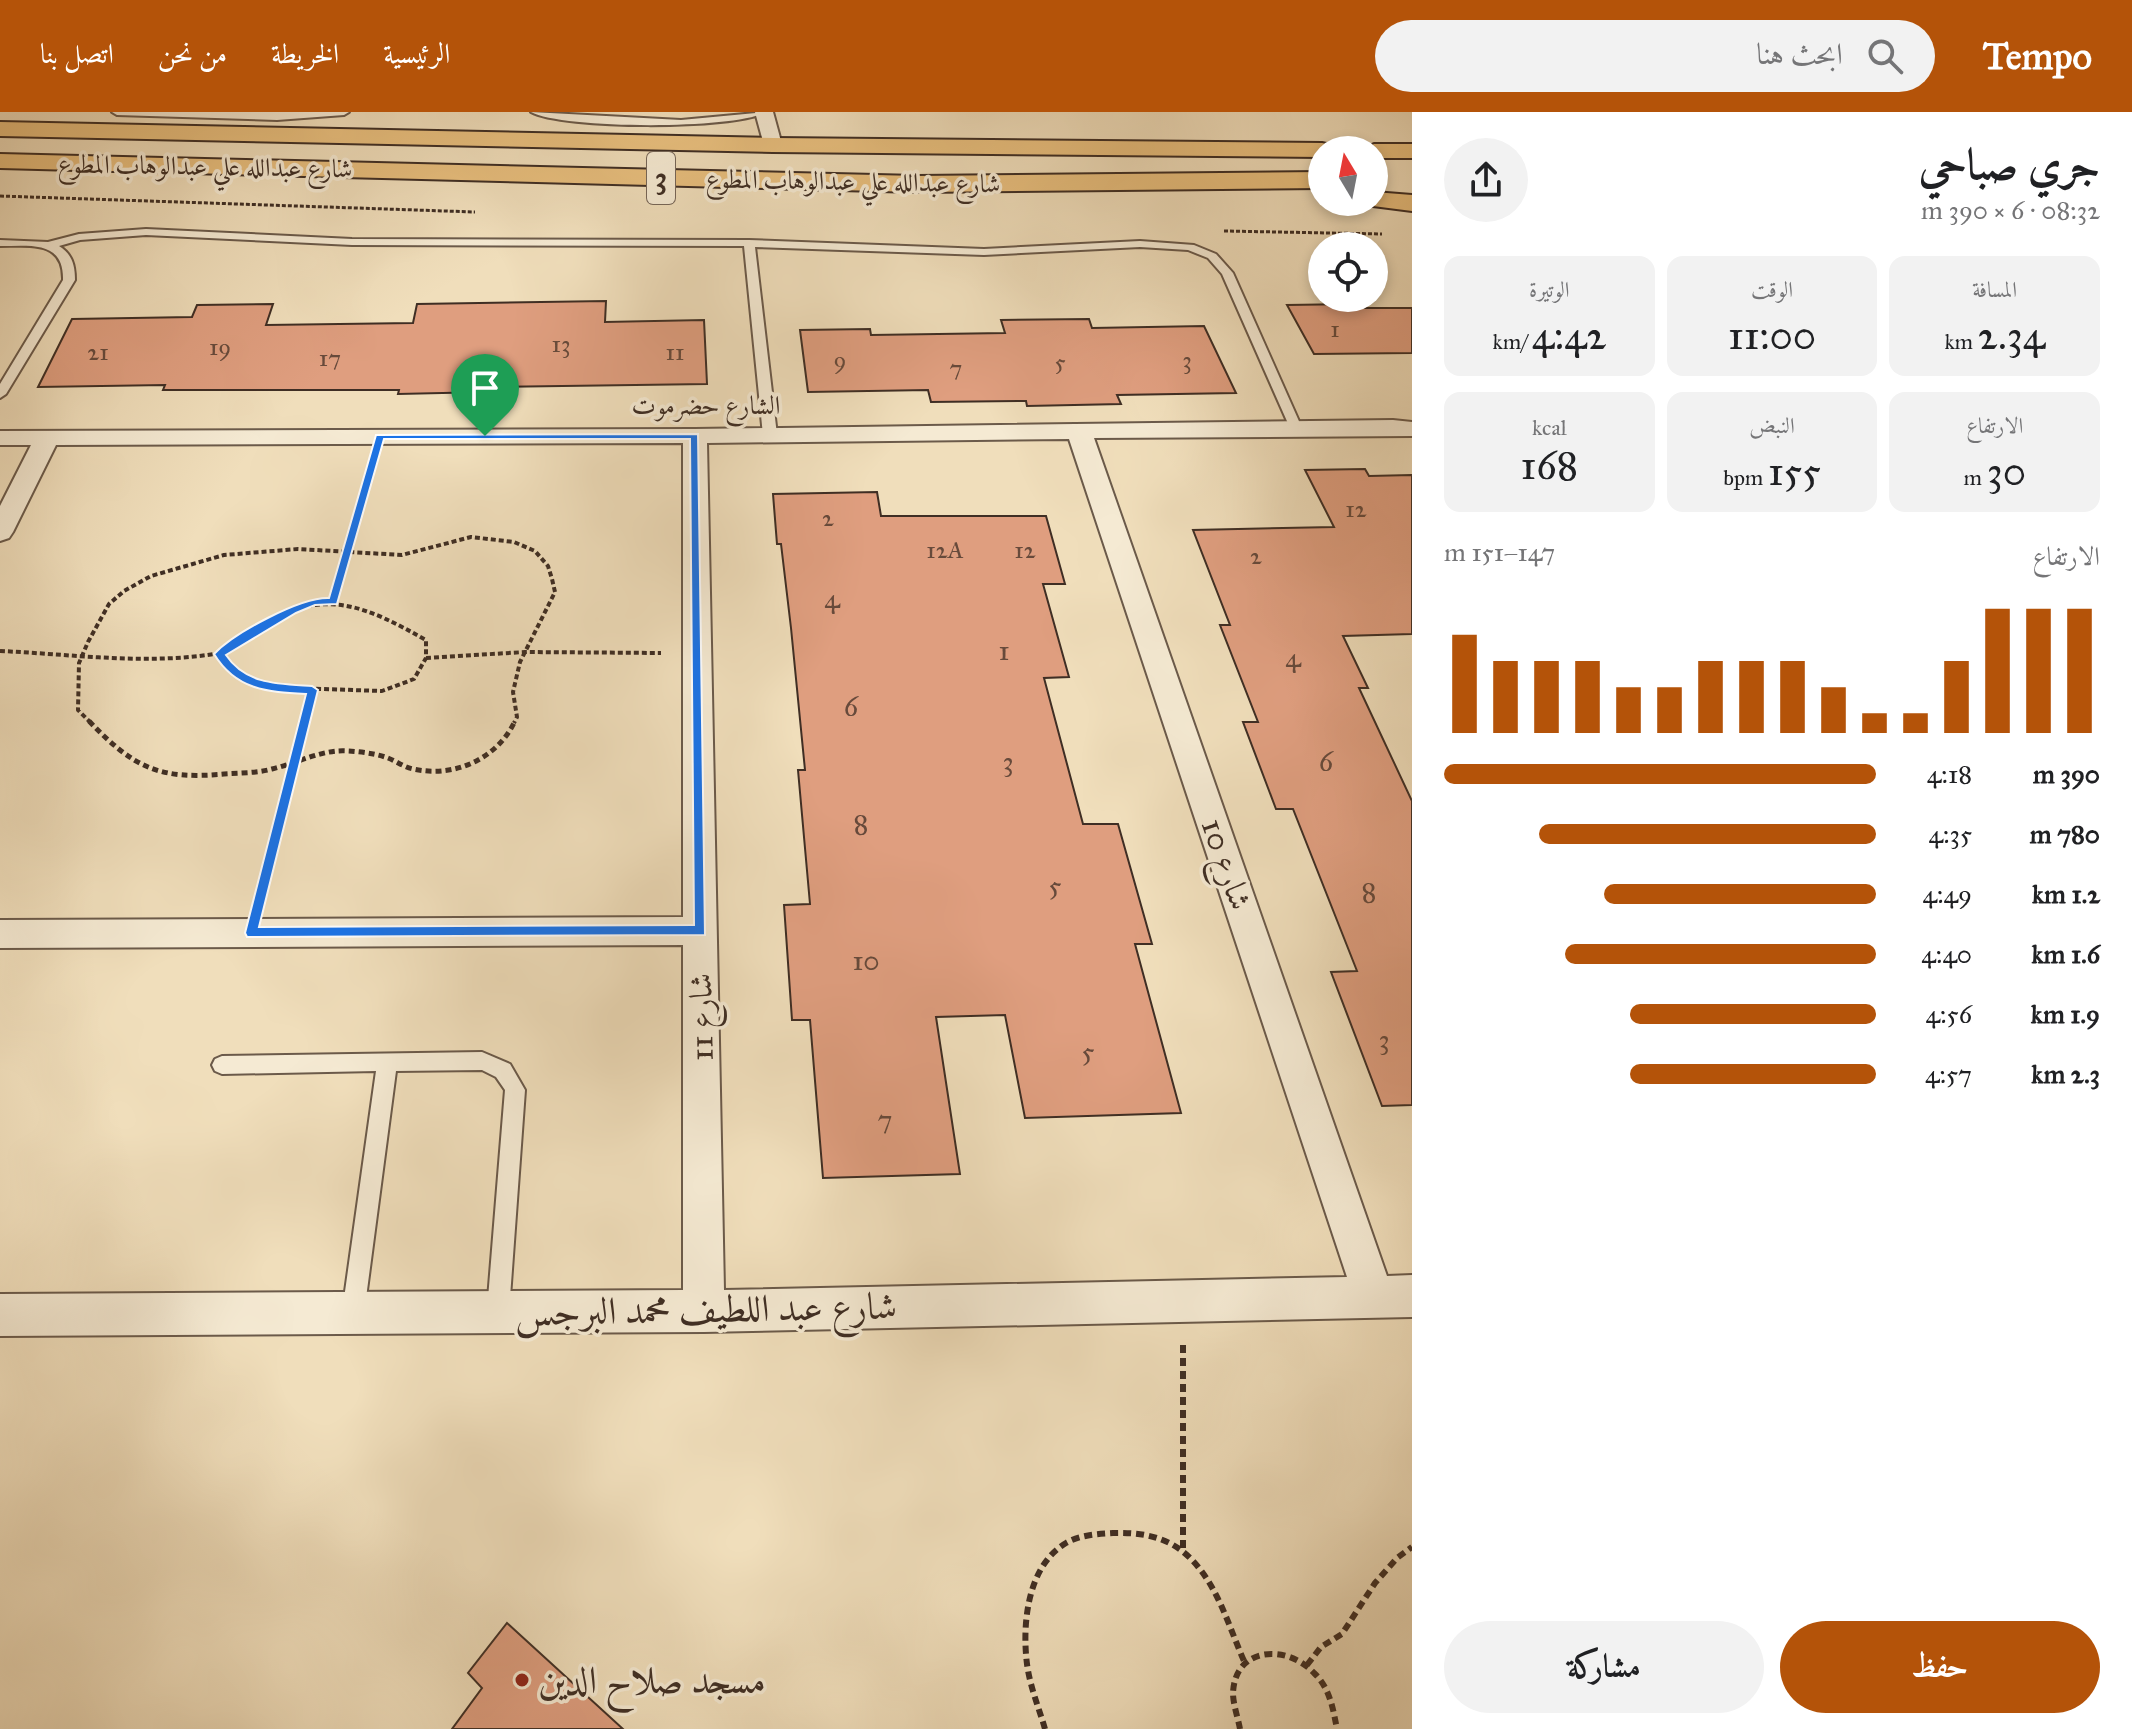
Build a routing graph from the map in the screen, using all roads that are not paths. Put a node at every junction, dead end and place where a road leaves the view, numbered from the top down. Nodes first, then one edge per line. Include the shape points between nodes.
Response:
1 (117, 112) edge
2 (344, 112) edge
3 (536, 112) edge
4 (762, 112) edge
5 (0, 129) edge
6 (773, 145) junction
7 (1308, 150) edge
8 (1388, 151) edge
9 (1412, 151) edge
10 (0, 161) edge
11 (1206, 180) junction
12 (1308, 180) edge
13 (1388, 181) edge
14 (1412, 181) edge
15 (1308, 195) edge
16 (1388, 201) edge
17 (1412, 203) edge
18 (0, 243) edge
19 (749, 243) junction
20 (47, 246) junction
21 (0, 394) edge
22 (1296, 428) junction
23 (1412, 429) edge
24 (1079, 431) junction
25 (770, 435) junction
26 (695, 436) junction
27 (48, 437) junction
28 (0, 438) edge
29 (0, 532) edge
30 (700, 931) junction
31 (3, 944) edge
32 (387, 1062) junction
33 (222, 1065) dead end
34 (1393, 1296) edge
35 (498, 1311) junction
36 (704, 1311) junction
37 (353, 1313) junction
38 (0, 1315) edge

1 - 2 lane via 277,117
3 - 4 lane via 692,121
4 - 6 street
5 - 6 main road, شارع عبدالله علي عبدالوهاب المطوع / 3
6 - 7 main road, شارع عبدالله علي عبدالوهاب المطوع / 3
8 - 9 main road
10 - 11 main road, شارع عبدالله علي عبدالوهاب المطوع / 3 via 917,184
11 - 12 main road, شارع عبدالله علي عبدالوهاب المطوع / 3
11 - 15 main road
13 - 14 main road
16 - 17 main road
18 - 20 lane
19 - 20 lane via 472,244 146,232 79,237
19 - 22 lane via 984,252 1140,244 1190,247 1212,256 1227,273
19 - 25 lane
20 - 21 lane via 69,257 69,280
22 - 23 street, الشارع حضرموت
22 - 24 street, الشارع حضرموت
24 - 25 street, الشارع حضرموت
24 - 34 street, شارع 10
25 - 26 street, الشارع حضرموت
26 - 27 street, الشارع حضرموت
26 - 30 street, شارع 11
27 - 28 street, الشارع حضرموت
27 - 29 street
30 - 31 street via 251,933
30 - 36 street, شارع 11
32 - 33 lane
32 - 35 lane via 482,1061 496,1064 512,1081
32 - 37 lane
34 - 36 street, شارع عبد اللطيف محمد البرجس
35 - 36 street, شارع عبد اللطيف محمد البرجس
35 - 37 street, شارع عبد اللطيف محمد البرجس
37 - 38 street, شارع عبد اللطيف محمد البرجس

